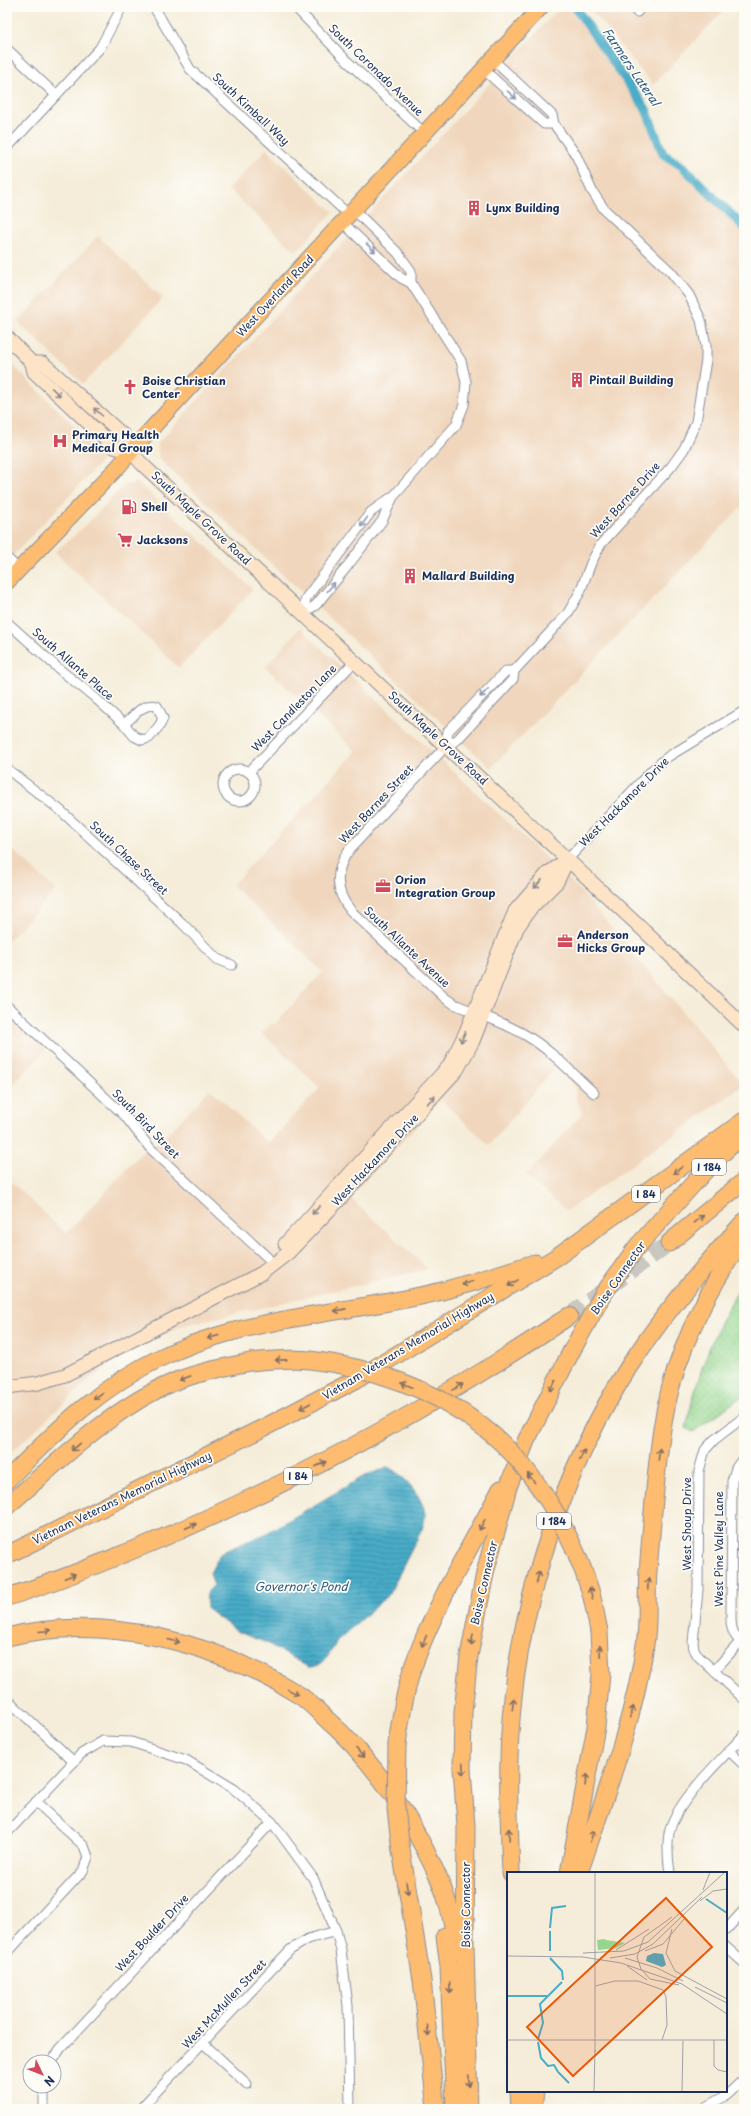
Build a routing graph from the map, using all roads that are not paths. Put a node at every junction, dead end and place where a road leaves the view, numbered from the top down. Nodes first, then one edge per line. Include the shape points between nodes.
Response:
1 (122, 7) edge
2 (154, 7) edge
3 (295, 7) edge
4 (541, 7) edge
5 (632, 7) edge
6 (641, 7) edge
7 (7, 49) edge
8 (487, 64) junction
9 (56, 95) junction
10 (554, 124) junction
11 (423, 132) junction
12 (7, 148) edge
13 (348, 216) junction
14 (411, 284) junction
15 (9, 343) edge
16 (131, 452) junction
17 (392, 497) junction
18 (7, 558) edge
19 (19, 570) junction
20 (7, 582) edge
21 (303, 613) junction
22 (7, 622) edge
23 (355, 661) junction
24 (744, 711) edge
25 (124, 724) dead end
26 (446, 746) junction
27 (7, 769) edge
28 (249, 772) dead end
29 (568, 859) junction
30 (338, 886) joint
31 (232, 965) dead end
32 (7, 1006) edge
33 (478, 1014) junction
34 (744, 1026) edge
35 (594, 1093) dead end
36 (744, 1121) edge
37 (744, 1133) edge
38 (744, 1181) edge
39 (744, 1222) edge
40 (744, 1236) edge
41 (668, 1243) tunnel mouth
42 (558, 1256) junction
43 (268, 1258) junction
44 (180, 1310) junction
45 (569, 1316) tunnel mouth
46 (80, 1362) junction
47 (7, 1378) edge
48 (7, 1387) edge
49 (744, 1417) edge
50 (526, 1441) junction
51 (744, 1457) edge
52 (7, 1480) edge
53 (7, 1506) edge
54 (7, 1555) edge
55 (41, 1587) junction
56 (7, 1597) edge
57 (7, 1602) edge
58 (7, 1637) edge
59 (742, 1644) edge
60 (714, 1671) junction
61 (7, 1699) edge
62 (744, 1699) edge
63 (744, 1735) edge
64 (729, 1751) junction
65 (74, 1762) junction
66 (744, 1765) edge
67 (36, 1802) junction
68 (272, 1822) junction
69 (412, 1829) junction
70 (7, 1833) edge
71 (511, 1872) edge
72 (569, 1872) edge
73 (580, 1872) edge
74 (670, 1872) edge
75 (744, 1910) edge
76 (727, 1929) edge
77 (336, 1931) junction
78 (727, 1948) edge
79 (7, 1952) edge
80 (744, 1963) edge
81 (203, 2043) junction
82 (57, 2054) edge
83 (468, 2057) junction
84 (744, 2079) edge
85 (247, 2084) dead end
86 (519, 2092) edge
87 (535, 2092) edge
88 (44, 2094) edge
89 (44, 2109) edge
90 (140, 2109) edge
91 (350, 2109) edge
92 (436, 2109) edge
93 (454, 2109) edge
94 (469, 2109) edge
95 (520, 2109) edge
96 (533, 2109) edge
97 (702, 2109) edge

1 - 9 street via 100,48
2 - 13 street, South Kimball Way via 190,69
3 - 11 street, South Coronado Avenue via 347,61
4 - 8 main road, West Overland Road
5 - 6 street via 637,12
7 - 9 street
8 - 10 street, West Barnes Drive via 552,115
8 -> 10 street via 544,124
8 - 11 main road, West Overland Road
9 - 12 street
10 - 26 street, West Barnes Drive via 576,155 604,209 670,272 689,295 704,333 705,373 696,422 684,449 671,467 601,544 568,613 514,672 506,671 448,732
11 - 13 main road, West Overland Road
13 -> 14 street, South Kimball Way via 401,278
13 - 14 street, South Kimball Way via 398,253 411,271
13 - 16 main road, West Overland Road
14 - 17 street, South Kimball Way via 461,361 466,382 465,403 456,425
15 - 16 street, South Maple Grove Road via 32,363 34,372 114,447
16 - 19 main road, West Overland Road
16 - 21 street, South Maple Grove Road
21 -> 17 street via 316,605 346,568 382,521
17 -> 21 street via 371,512 306,598
18 - 19 street
19 - 20 main road, West Overland Road
21 - 23 street, South Maple Grove Road
22 - 25 street, South Allante Place
23 - 26 street, South Maple Grove Road
23 - 28 street, West Candleston Lane
24 - 29 street, West Hackamore Drive via 668,756
26 - 29 street, South Maple Grove Road
26 - 30 street, West Barnes Street via 346,854 340,867
27 - 31 street, South Chase Street via 60,810 182,923 217,960
29 - 33 street, West Hackamore Drive via 548,873 515,911
29 - 34 street, South Maple Grove Road
30 - 33 street, South Allante Avenue via 345,904 351,911 445,998
32 - 43 street, South Bird Street via 125,1116 150,1148
33 - 35 street via 515,1029 541,1045
33 -> 43 street, West Hackamore Drive via 443,1073 282,1247
44 -> 33 street, West Hackamore Drive via 262,1273 288,1253 450,1080 465,1058
36 -> 42 highway, Vietnam Veterans Memorial Highway / I 84
37 -> 50 highway, Boise Connector / I 184, bridge via 711,1164 636,1248 602,1296
41 -> 38 highway
71 -> 39 highway, I 184 via 508,1810 511,1719 524,1632 555,1519 601,1414 630,1365 676,1301
73 -> 40 highway via 627,1731 640,1680 646,1642 648,1575 662,1427 675,1370 694,1323 722,1268
42 -> 52 highway via 434,1293 208,1338 161,1357 83,1406
42 -> 54 highway, Vietnam Veterans Memorial Highway / I 84 via 357,1379
43 - 44 street, West Hackamore Drive
44 - 46 street, West Hackamore Drive
55 -> 45 highway, I 84 via 190,1527 342,1453 490,1369
46 - 47 street via 36,1376
46 - 48 street via 53,1379
49 - 60 street, West Shoup Drive via 705,1450 699,1471 698,1590 694,1649
50 -> 83 highway, Boise Connector / I 184 via 508,1487 485,1573 469,1656 463,1712
50 -> 92 highway, bridge via 432,1621 414,1664 397,1744 396,1809 422,1980
51 - 59 street, West Pine Valley Lane via 736,1468 732,1481 731,1628
72 -> 53 highway, bridge via 596,1727 601,1674 599,1631 590,1590 560,1521 535,1482 511,1453 484,1428 451,1405 419,1389 356,1367 310,1360 250,1362 209,1370 176,1382 120,1412
55 - 56 highway, I 84
55 - 57 highway
58 -> 69 highway via 21,1633 83,1628 141,1633 196,1647 249,1667 300,1696 344,1734 382,1779
59 - 60 street
60 - 62 street
61 - 65 street
63 - 64 street
64 - 66 street
64 - 74 street via 680,1806 670,1832 667,1858
65 - 67 street
65 - 68 street via 81,1754 104,1741 131,1742 186,1760 234,1789
67 - 70 street
67 - 79 street via 84,1846 88,1857 83,1871
68 - 77 street via 313,1878
68 - 82 street, West Boulder Drive
69 - 83 highway via 440,1880 453,1921
69 -> 93 highway via 433,1883 443,1918 449,1967
75 - 76 street
77 - 81 street, West McMullen Street via 308,1939 290,1950
77 - 91 street via 348,2006
78 - 80 street
81 - 85 street
81 - 90 street, West McMullen Street
83 -> 94 highway, Boise Connector / I 184
84 - 97 street via 727,2095
86 - 95 highway
87 - 96 highway
88 - 89 street

